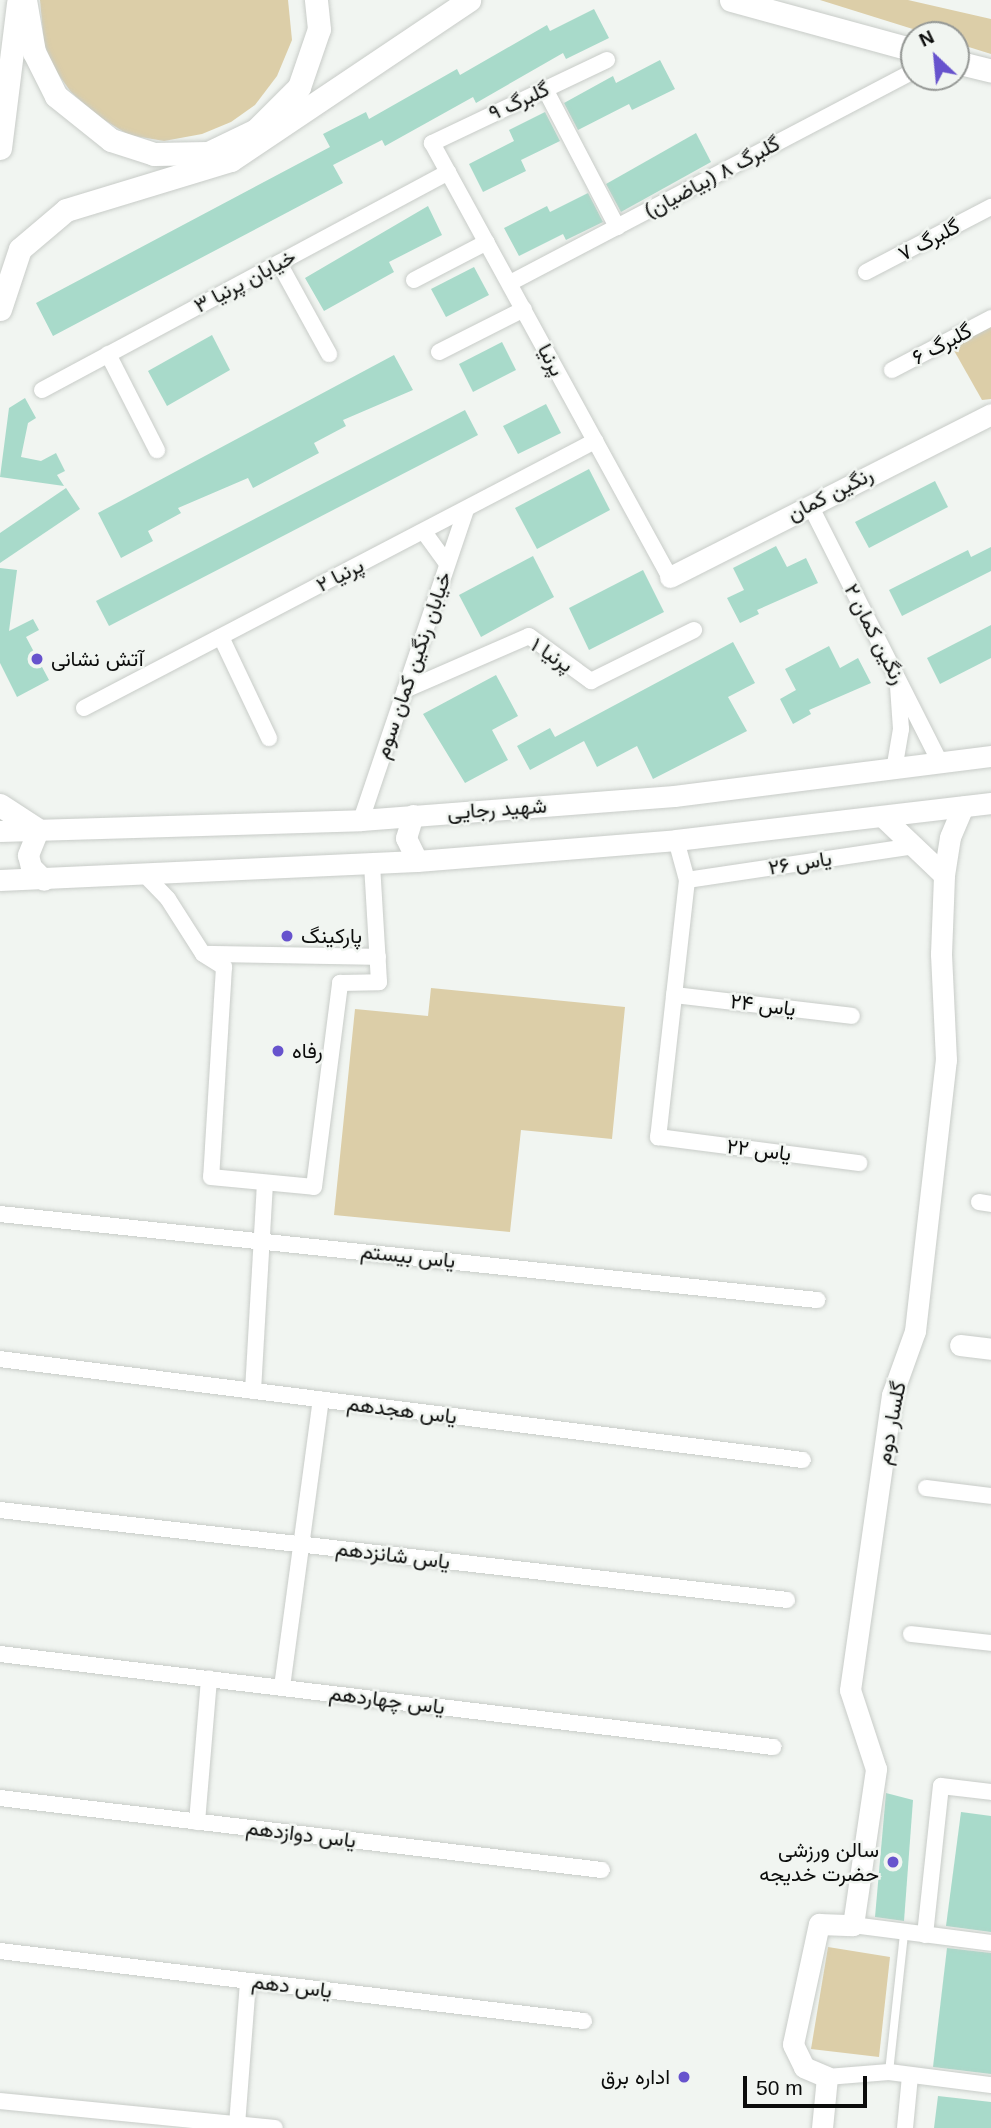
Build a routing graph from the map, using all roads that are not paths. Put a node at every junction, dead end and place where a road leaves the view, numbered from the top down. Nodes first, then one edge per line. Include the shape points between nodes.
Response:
1 (18, 0) edge
2 (25, 0) edge
3 (316, 0) edge
4 (469, 0) edge
5 (731, 0) edge
6 (900, 46) edge
7 (607, 60) dead end
8 (970, 66) edge
9 (991, 71) edge
10 (900, 78) edge
11 (545, 89) junction
12 (432, 143) joint
13 (0, 148) edge
14 (448, 172) junction
15 (991, 207) edge
16 (617, 227) junction
17 (487, 242) junction
18 (279, 262) junction
19 (866, 272) dead end
20 (414, 280) dead end
21 (510, 283) junction
22 (0, 309) edge
23 (524, 309) junction
24 (991, 318) edge
25 (439, 352) dead end
26 (108, 354) junction
27 (328, 354) dead end
28 (892, 370) dead end
29 (42, 390) dead end
30 (991, 414) edge
31 (595, 441) junction
32 (157, 450) dead end
33 (810, 505) junction
34 (466, 510) junction
35 (424, 532) junction
36 (447, 564) junction
37 (670, 578) joint
38 (694, 630) dead end
39 (221, 637) junction
40 (897, 677) junction
41 (405, 690) junction
42 (84, 708) dead end
43 (269, 738) dead end
44 (991, 756) edge
45 (941, 764) junction
46 (894, 770) junction
47 (991, 803) edge
48 (0, 805) edge
49 (963, 807) junction
50 (412, 815) junction
51 (883, 817) junction
52 (361, 820) junction
53 (38, 830) junction
54 (0, 831) edge
55 (676, 840) junction
56 (914, 846) junction
57 (417, 861) junction
58 (372, 864) junction
59 (145, 874) junction
60 (944, 875) junction
61 (0, 880) edge
62 (44, 880) junction
63 (687, 880) junction
64 (202, 954) junction
65 (377, 957) junction
66 (674, 995) junction
67 (852, 1016) dead end
68 (859, 1163) dead end
69 (265, 1183) junction
70 (0, 1214) edge
71 (260, 1240) junction
72 (817, 1300) dead end
73 (960, 1345) dead end
74 (991, 1349) edge
75 (0, 1359) edge
76 (253, 1391) junction
77 (321, 1400) junction
78 (803, 1460) dead end
79 (926, 1488) dead end
80 (991, 1496) edge
81 (0, 1510) edge
82 (301, 1545) junction
83 (787, 1600) dead end
84 (911, 1634) dead end
85 (991, 1643) edge
86 (0, 1654) edge
87 (209, 1678) junction
88 (282, 1687) junction
89 (773, 1747) dead end
90 (991, 1792) edge
91 (0, 1798) edge
92 (197, 1822) junction
93 (603, 1870) dead end
94 (853, 1924) junction
95 (904, 1933) junction
96 (925, 1936) junction
97 (991, 1943) edge
98 (0, 1951) edge
99 (248, 1981) junction
100 (584, 2021) dead end
101 (889, 2072) junction
102 (910, 2076) junction
103 (827, 2077) junction
104 (991, 2085) edge
105 (0, 2101) edge
106 (158, 2122) edge
107 (237, 2125) junction
108 (275, 2128) edge
109 (822, 2128) edge
110 (905, 2128) edge

1 - 13 main road
2 - 3 main road via 34,52 56,96 111,140 154,154 208,153 256,130 299,87 318,29
4 - 22 main road via 231,160 66,210 20,249
5 - 6 main road
7 - 11 street, گلبرگ ۹
8 - 9 main road
10 - 16 street, گلبرگ ۸ (بیاضیان)
11 - 12 street, گلبرگ ۹
11 - 16 street
12 - 14 street, پرنیا
14 - 17 street, پرنیا
14 - 18 street, خیابان پرنیا ۳
15 - 19 street, گلبرگ ۷
16 - 21 street, گلبرگ ۸ (بیاضیان)
17 - 20 street
17 - 21 street, پرنیا
18 - 26 street, خیابان پرنیا ۳
18 - 27 street
21 - 23 street, پرنیا
23 - 25 street
23 - 31 street, پرنیا
24 - 28 street, گلبرگ ۶
26 - 29 street, خیابان پرنیا ۳
26 - 32 street
30 - 33 street, رنگین کمان
31 - 34 street, پرنیا ۲
31 - 37 street, پرنیا
33 - 37 street, رنگین کمان
33 - 40 street, رنگین کمان ۲
34 - 35 street, پرنیا ۲
34 - 36 street, خیابان رنگین کمان سوم
35 - 36 street
35 - 39 street, پرنیا ۲
36 - 41 street, خیابان رنگین کمان سوم
38 - 41 street, پرنیا ۱ via 591,681 529,636
39 - 42 street, پرنیا ۲
39 - 43 street
40 - 45 street, رنگین کمان ۲
40 - 46 street via 901,729
41 - 52 street, خیابان رنگین کمان سوم
44 - 45 street, شهید رجایی
45 - 46 street, شهید رجایی
46 - 50 street, شهید رجایی via 674,796
47 - 49 street
48 - 53 main road
49 - 51 street
49 - 60 street, گلسار دوم via 950,836
50 - 52 street, شهید رجایی
50 - 57 street via 406,838
51 - 55 street
51 - 56 street
52 - 53 street, شهید رجایی
53 - 54 street, شهید رجایی
53 - 62 street via 28,855 31,867
55 - 57 street
55 - 63 street
56 - 60 street
56 - 63 street, یاس ۲۶
57 - 58 street
58 - 59 street
58 - 65 street
59 - 62 street
59 - 64 street via 168,899
60 - 94 street, گلسار دوم via 941,954 946,1060 916,1317 892,1395 850,1690 876,1769
61 - 62 street
63 - 66 street
64 - 65 street
64 - 69 street via 224,967 226,982 211,1177
65 - 69 street via 379,982 340,983 314,1187
66 - 67 street, یاس ۲۴
66 - 68 street, یاس ۲۲ via 658,1137
69 - 71 street
70 - 71 street, یاس بیستم
71 - 72 street, یاس بیستم
71 - 76 street
73 - 74 street
75 - 76 street, یاس هجدهم
76 - 77 street, یاس هجدهم
77 - 78 street, یاس هجدهم
77 - 82 street
79 - 80 street
81 - 82 street, یاس شانزدهم
82 - 83 street, یاس شانزدهم
82 - 88 street
84 - 85 street
86 - 87 street, یاس چهاردهم
87 - 88 street, یاس چهاردهم
87 - 92 street
88 - 89 street, یاس چهاردهم
90 - 96 street via 941,1786
91 - 92 street, یاس دوازدهم
92 - 93 street, یاس دوازدهم
94 - 95 street
94 - 103 street via 819,1924 793,2044 804,2067
95 - 96 street
95 - 101 lane
96 - 97 street
98 - 99 street, یاس دهم
99 - 100 street, یاس دهم
99 - 107 street
101 - 102 street
101 - 103 street
102 - 104 street
102 - 110 street
103 - 109 street
105 - 106 street
106 - 107 street
107 - 108 street

